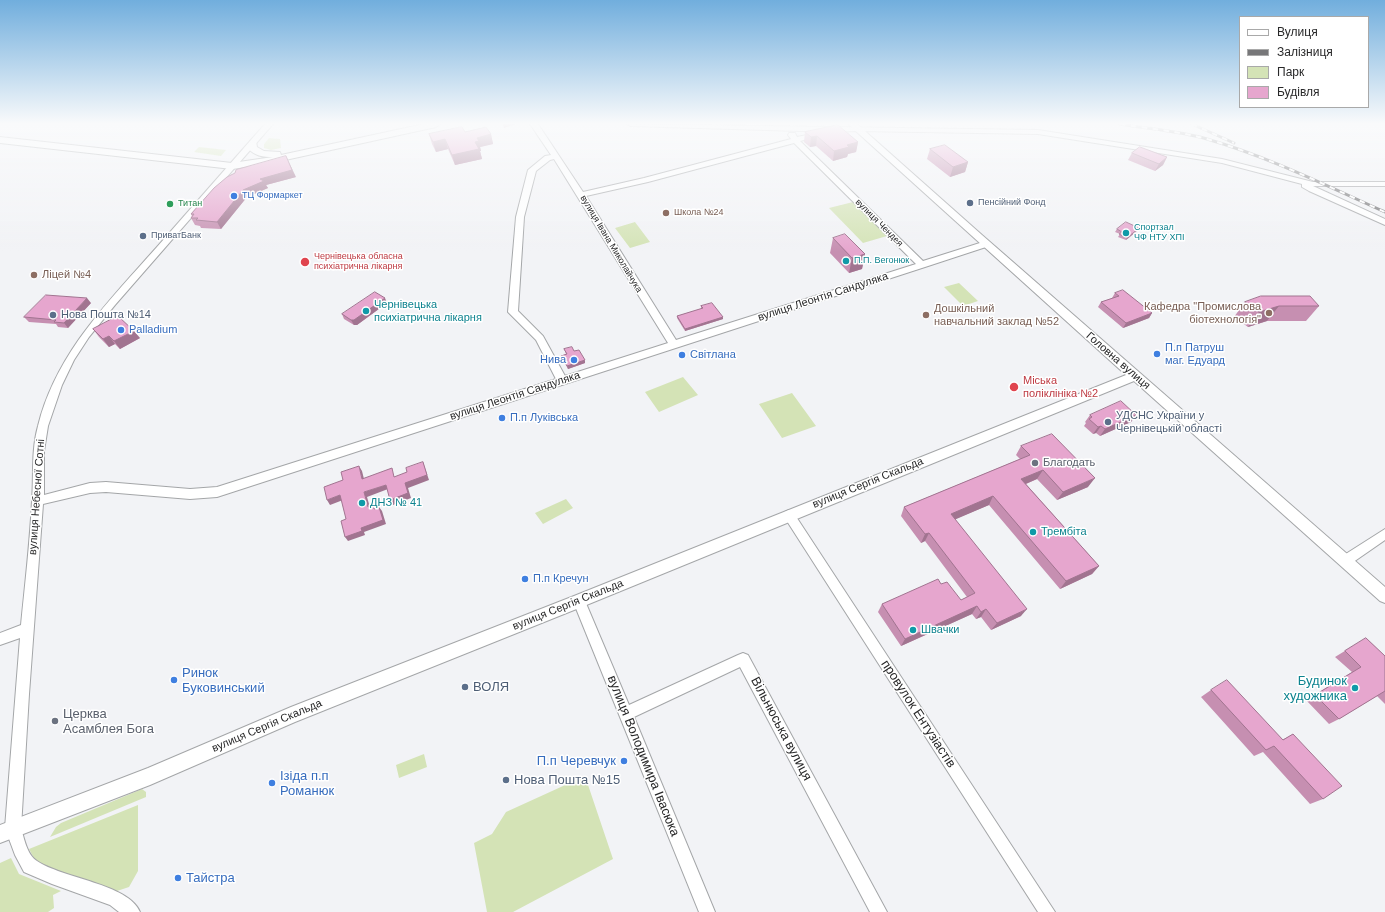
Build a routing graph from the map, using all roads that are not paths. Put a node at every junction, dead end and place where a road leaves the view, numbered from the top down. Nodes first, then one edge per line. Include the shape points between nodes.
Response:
1 (232, 167) edge
2 (537, 167) edge
3 (561, 167) edge
4 (695, 167) edge
5 (822, 167) edge
6 (900, 167) edge
7 (1244, 167) edge
8 (1304, 182) junction
9 (1385, 184) edge
10 (581, 195) junction
11 (1385, 222) edge
12 (986, 244) junction
13 (922, 265) junction
14 (674, 345) junction
15 (1135, 376) junction
16 (562, 380) junction
17 (38, 501) junction
18 (789, 515) junction
19 (1385, 534) edge
20 (1345, 561) junction
21 (1385, 596) edge
22 (579, 601) junction
23 (27, 629) junction
24 (0, 639) edge
25 (626, 714) junction
26 (7, 831) edge
27 (132, 912) edge
28 (707, 912) edge
29 (880, 912) edge
30 (1047, 912) edge

1 - 17 street, вулиця Небесної Сотні via 112,302 70,359 57,385 43,426 39,451
2 - 16 street via 532,170 520,217 513,312 540,338
3 - 10 street, вулиця Івана Миколайчука
4 - 10 street
5 - 13 street, вулиця Чендея
6 - 12 main road, Головна вулиця
7 - 8 street
8 - 9 street via 1320,185
8 - 11 street via 1312,189
10 - 14 street, вулиця Івана Миколайчука
12 - 13 street, вулиця Леонтія Сандуляка
12 - 15 main road, Головна вулиця
13 - 14 street, вулиця Леонтія Сандуляка
14 - 16 street, вулиця Леонтія Сандуляка
15 - 18 main road, вулиця Сергія Скальда
15 - 20 main road, Головна вулиця
16 - 17 street, вулиця Леонтія Сандуляка via 218,492 190,494 106,486
17 - 23 street, вулиця Небесної Сотні
18 - 22 main road, вулиця Сергія Скальда
18 - 30 street, провулок Ентузіастів
19 - 20 street
20 - 21 main road, Головна вулиця
22 - 25 street, вулиця Володимира Івасюка
22 - 26 main road, вулиця Сергія Скальда via 291,715 150,776
23 - 24 street
23 - 26 street, вулиця Небесної Сотні
25 - 28 street, вулиця Володимира Івасюка
25 - 29 street, Вільнюська вулиця via 744,659
26 - 27 street via 30,866 115,899

